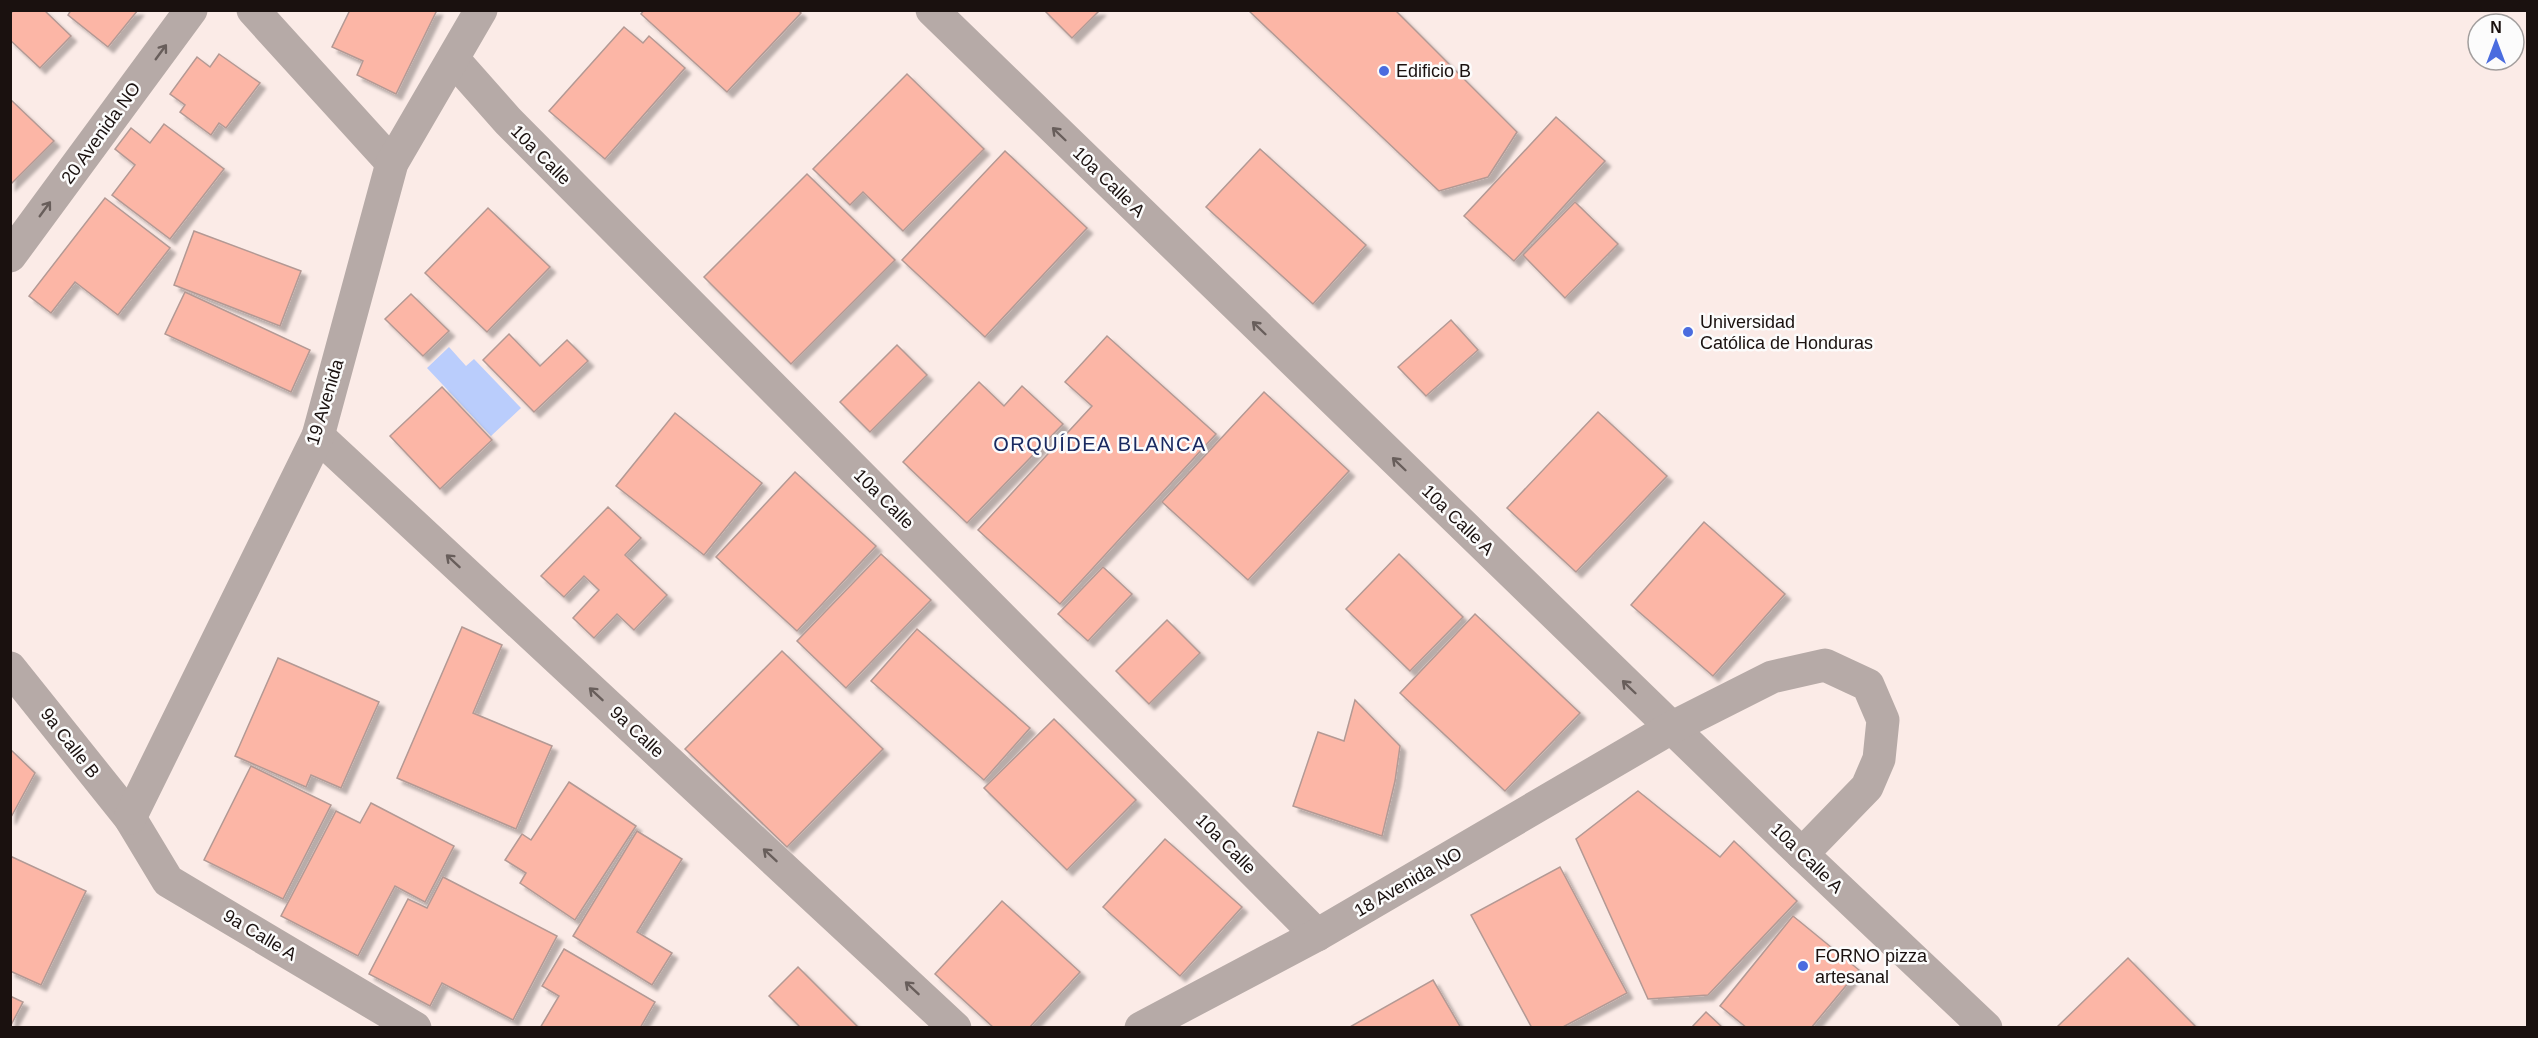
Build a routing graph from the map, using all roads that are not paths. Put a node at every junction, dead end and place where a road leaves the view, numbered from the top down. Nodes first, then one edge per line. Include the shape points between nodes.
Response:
1 (191, 10) edge
2 (253, 10) edge
3 (481, 10) edge
4 (932, 10) edge
5 (454, 60) junction
6 (392, 163) junction
7 (10, 256) edge
8 (318, 436) junction
9 (10, 668) edge
10 (1671, 728) junction
11 (129, 818) junction
12 (1802, 854) junction
13 (1317, 935) junction
14 (416, 1028) edge
15 (955, 1028) edge
16 (1141, 1028) edge
17 (1986, 1028) edge

7 -> 1 street, 20 Avenida NO
2 - 6 street
3 - 5 street, 19 Avenida
10 -> 4 street, 10a Calle A
5 - 6 street, 19 Avenida
5 - 13 street, 10a Calle via 508,121
6 - 8 street, 19 Avenida
8 - 11 street, 19 Avenida
15 -> 8 street, 9a Calle
9 - 11 street, 9a Calle B
10 - 12 street, 10a Calle A
10 - 12 street, 18 Avenida NO via 1783,674 1826,665 1868,685 1883,720 1879,759 1867,787
10 - 13 street, 18 Avenida NO
11 - 14 street, 9a Calle A via 168,881
12 - 17 street, 10a Calle A
13 - 16 street, 18 Avenida NO

